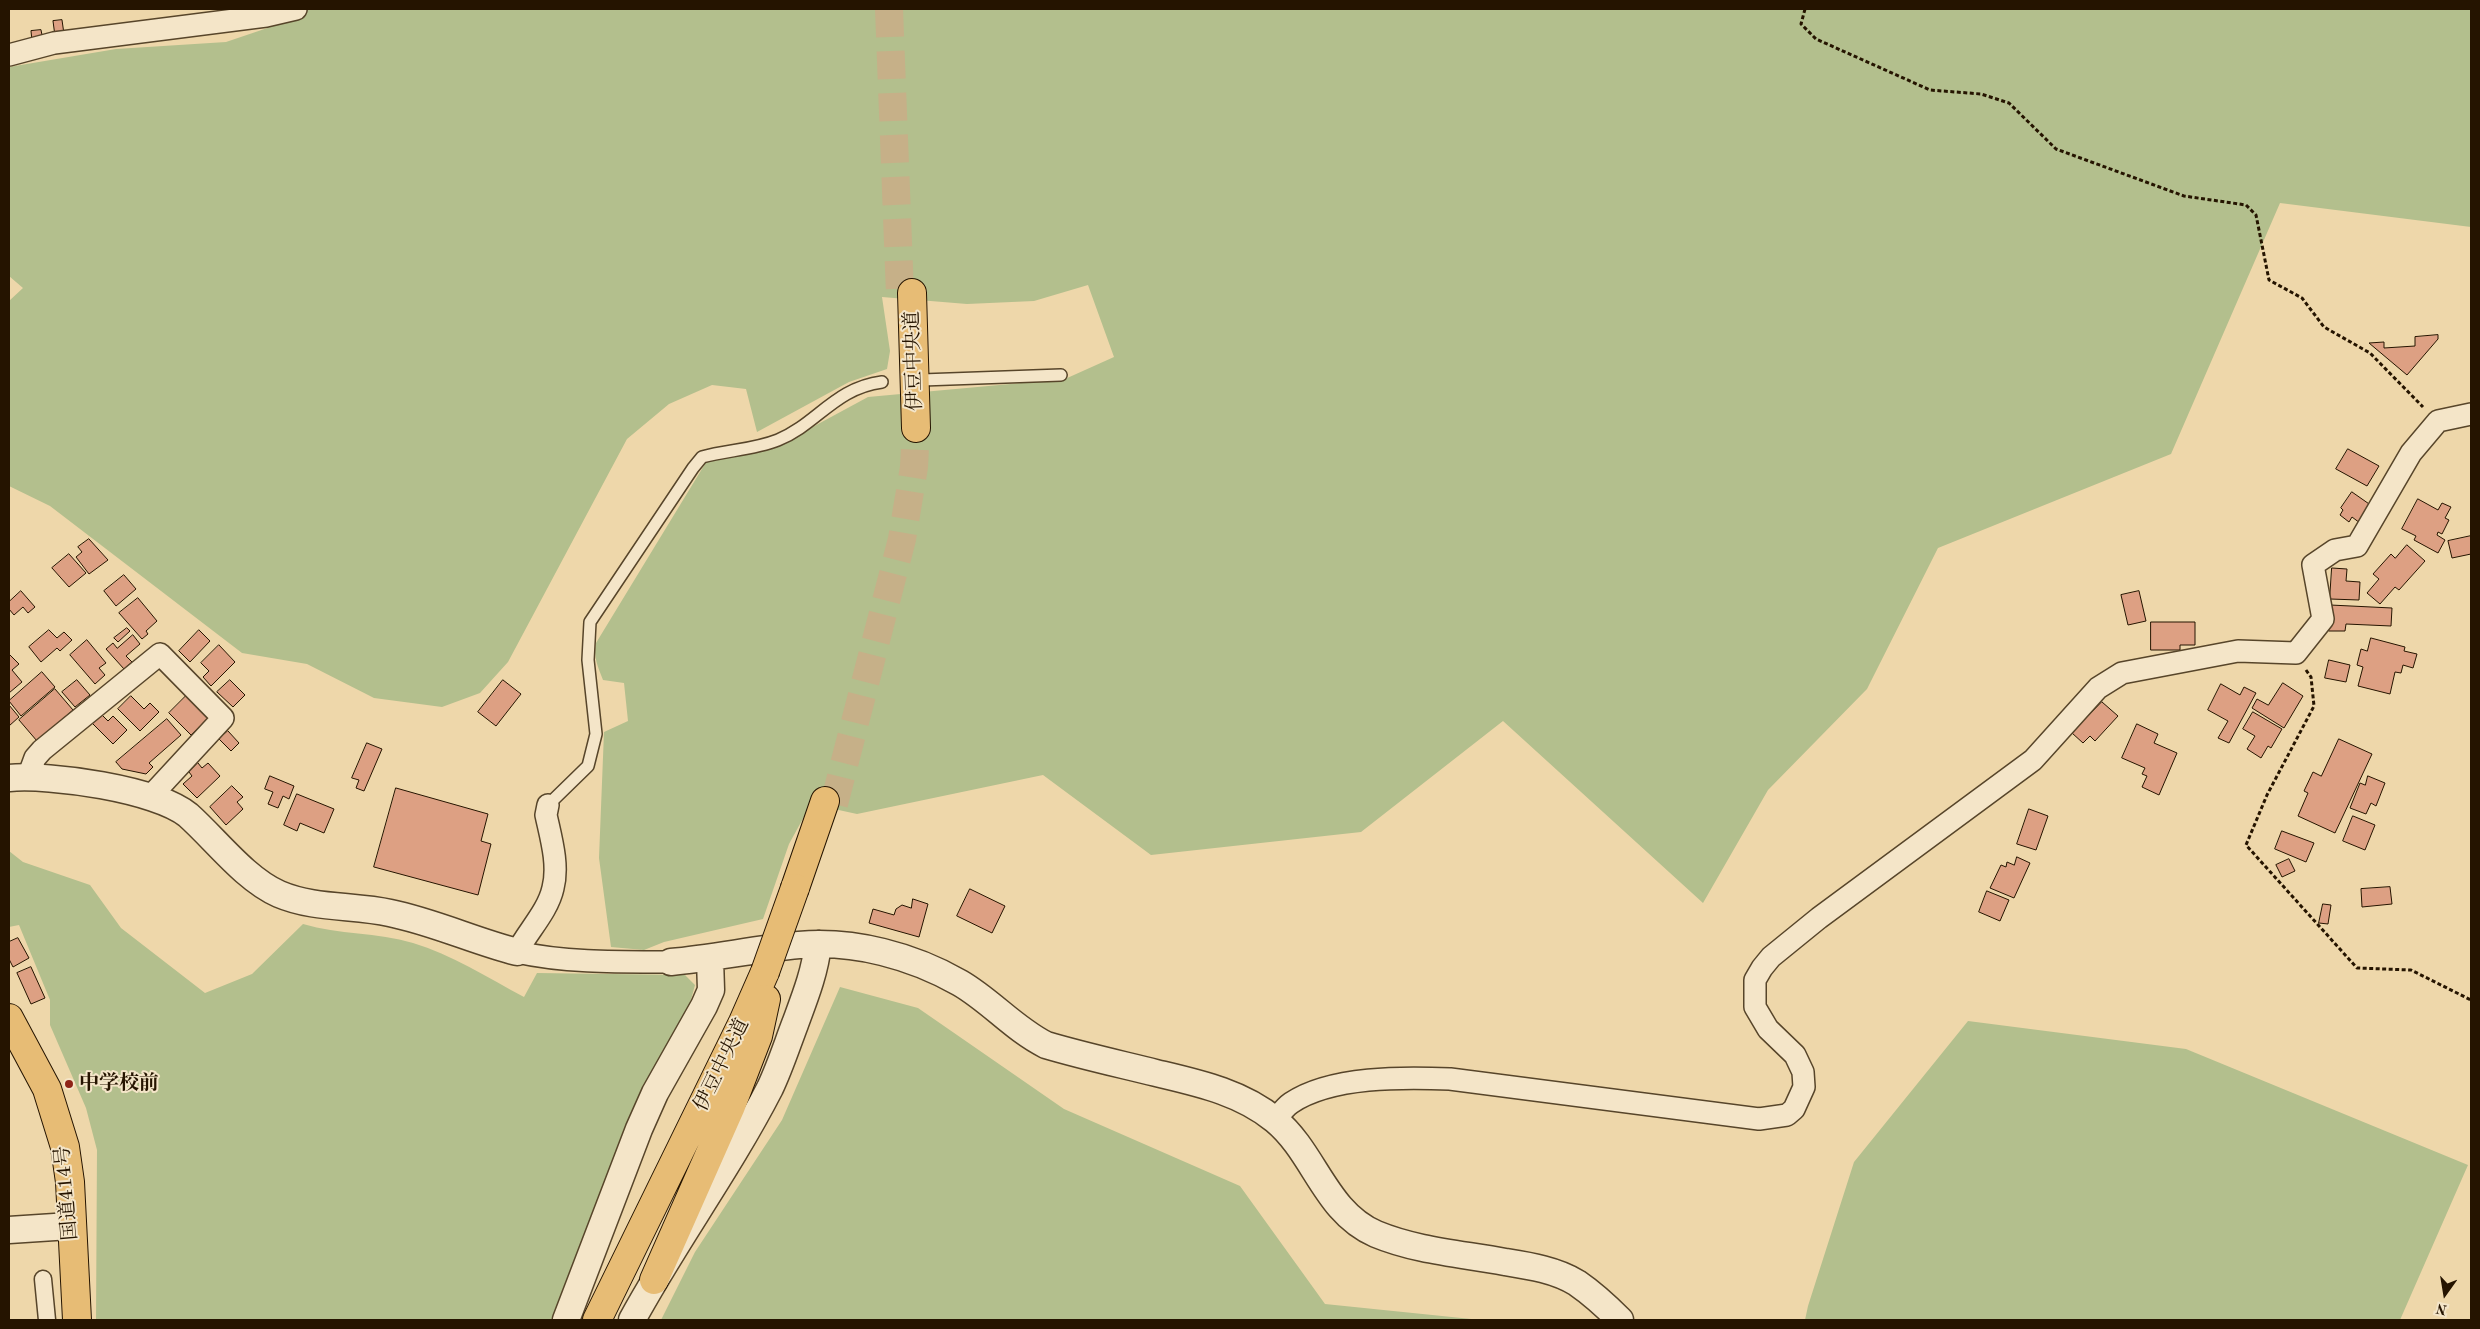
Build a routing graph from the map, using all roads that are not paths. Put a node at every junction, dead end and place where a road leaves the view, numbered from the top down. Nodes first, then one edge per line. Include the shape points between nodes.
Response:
1 (296, 9) edge
2 (9, 55) edge
3 (906, 294) tunnel mouth
4 (1061, 375) dead end
5 (922, 380) dead end
6 (882, 382) dead end
7 (2471, 414) edge
8 (911, 428) tunnel mouth
9 (18, 778) edge
10 (150, 797) junction
11 (830, 802) tunnel mouth
12 (548, 806) joint
13 (818, 944) junction
14 (517, 952) junction
15 (710, 959) junction
16 (671, 962) joint
17 (769, 978) junction
18 (9, 1018) edge
19 (700, 1112) junction
20 (1275, 1120) junction
21 (70, 1226) junction
22 (9, 1230) edge
23 (43, 1279) dead end
24 (654, 1280) junction
25 (47, 1320) edge
26 (77, 1320) edge
27 (566, 1320) edge
28 (581, 1320) edge
29 (597, 1320) edge
30 (608, 1320) edge
31 (632, 1320) edge
32 (1620, 1320) edge

1 - 2 street via 266,16 54,43
3 - 8 highway, 伊豆中央道
4 - 5 lane
6 - 12 lane via 845,393 779,439 749,449 702,457 693,468 590,622 588,660 596,734 588,766
7 - 20 street via 2438,421 2411,453 2357,546 2336,550 2313,565 2323,619 2296,653 2238,651 2128,671 2108,679 2033,760 1771,957 1755,980 1755,1006 1768,1029 1795,1055 1803,1072 1802,1092 1794,1109 1787,1115 1760,1119 1416,1077 1315,1090 1289,1104
9 - 10 street via 124,789
9 - 10 street via 42,750 160,654 223,718
10 - 14 street via 186,814 244,869 276,893 309,902 419,919
11 - 17 highway, 伊豆中央道, bridge
12 - 14 street via 546,815 555,874 553,889
13 - 15 street
13 - 20 street via 884,952 935,970 962,984 1029,1037 1046,1045 1213,1087
13 - 24 street via 810,985 770,1087
14 - 16 street via 546,957
15 - 16 street
15 - 27 street via 710,990 704,1006 638,1129
17 - 19 highway, 伊豆中央道
17 - 24 highway via 758,1036
17 - 30 highway, 伊豆中央道
18 - 21 highway, 国道414号 via 47,1089 65,1147 70,1182
19 - 28 highway via 649,1193
19 - 29 highway, 伊豆中央道
20 - 32 street via 1297,1144 1332,1199 1353,1221 1405,1244 1532,1266 1555,1273 1577,1283
21 - 22 street
21 - 26 highway, 国道414号
23 - 25 street
24 - 31 street

